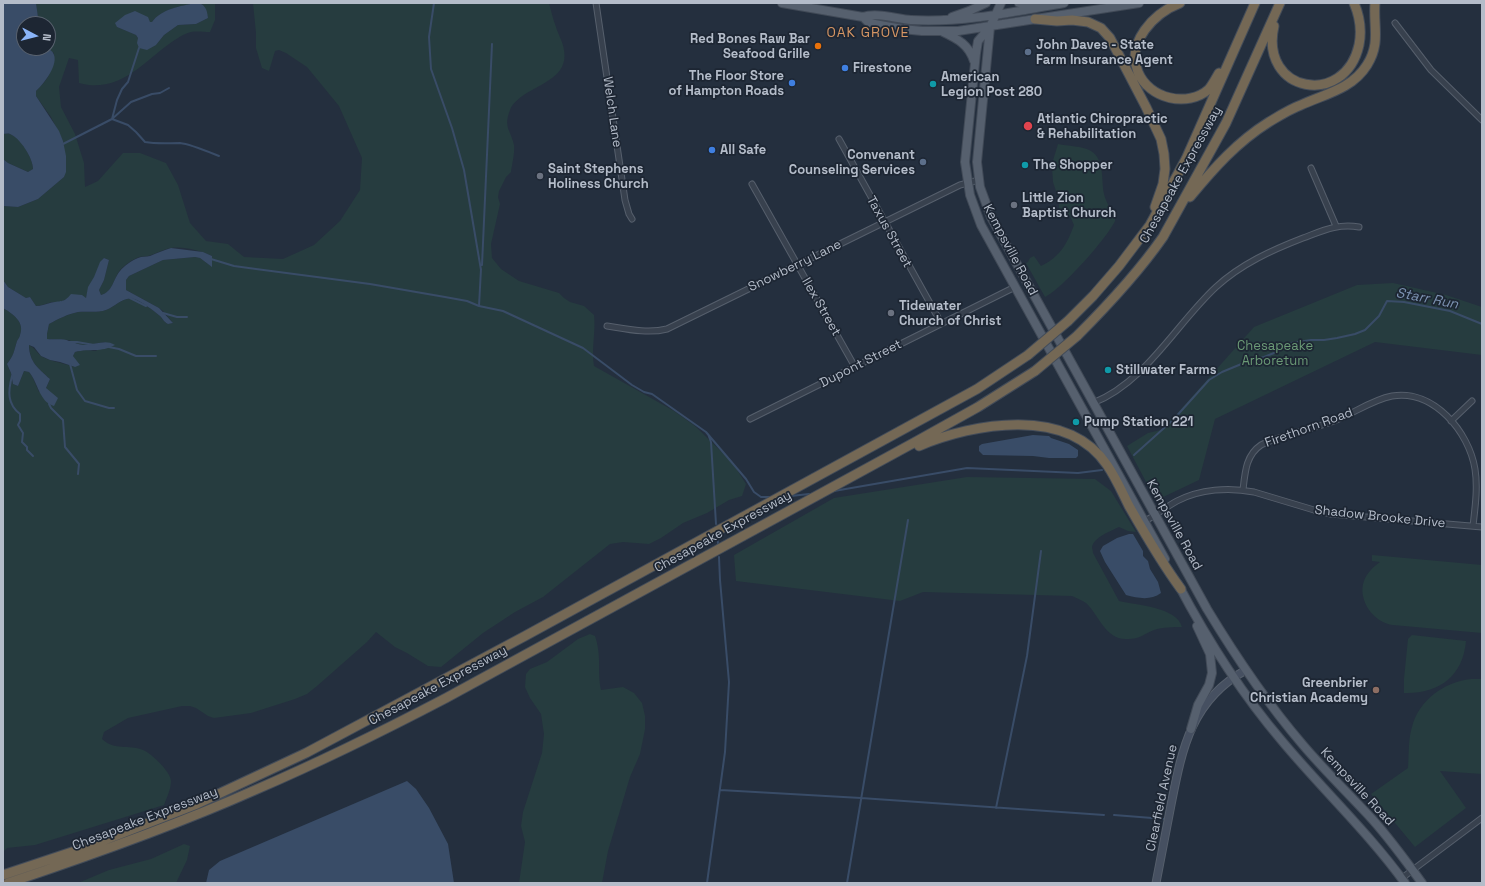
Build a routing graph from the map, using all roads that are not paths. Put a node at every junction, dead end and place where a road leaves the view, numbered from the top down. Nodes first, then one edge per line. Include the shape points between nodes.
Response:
1 (596, 3) edge
2 (782, 3) edge
3 (986, 3) edge
4 (1001, 3) edge
5 (1019, 3) edge
6 (1064, 3) edge
7 (1139, 3) edge
8 (1180, 3) edge
9 (1354, 3) edge
10 (1375, 3) edge
11 (1279, 4) edge
12 (1254, 5) edge
13 (1038, 8) junction
14 (995, 16) junction
15 (863, 17) junction
16 (1035, 19) junction
17 (940, 21) junction
18 (1394, 23) dead end
19 (990, 27) junction
20 (942, 32) junction
21 (1241, 36) junction
22 (975, 63) junction
23 (1482, 120) edge
24 (839, 139) dead end
25 (1311, 168) dead end
26 (979, 180) junction
27 (967, 183) junction
28 (752, 184) dead end
29 (1177, 214) junction
30 (632, 219) dead end
31 (884, 223) junction
32 (1336, 226) junction
33 (1359, 227) dead end
34 (1145, 232) junction
35 (798, 265) junction
36 (1015, 287) junction
37 (941, 323) junction
38 (607, 326) dead end
39 (855, 367) junction
40 (1062, 370) junction
41 (1472, 401) dead end
42 (1093, 403) junction
43 (750, 419) dead end
44 (1451, 421) junction
45 (829, 489) junction
46 (1243, 490) junction
47 (1155, 515) junction
48 (1145, 521) junction
49 (1473, 526) junction
50 (1482, 527) edge
51 (1181, 588) junction
52 (1191, 606) junction
53 (1246, 670) junction
54 (1234, 677) junction
55 (1191, 729) junction
56 (1482, 818) edge
57 (1413, 870) junction
58 (3, 875) edge
59 (1404, 881) edge
60 (8, 883) edge
61 (1156, 883) edge
62 (1422, 883) edge

1 - 30 street, Welch Lane via 625,200
2 - 15 main road
3 - 17 main road
4 - 14 main road
5 - 13 main road
6 - 13 main road
7 - 16 main road
8 - 21 highway via 1166,9 1155,18 1138,41 1138,72 1143,81 1158,94 1181,99 1196,96 1208,89
9 - 11 highway via 1361,28 1357,53 1343,74 1319,85 1304,84 1289,78 1277,64 1271,42
10 - 29 highway via 1375,46 1359,75 1347,85 1285,112 1252,134 1214,168
11 - 29 highway, Chesapeake Expressway via 1226,123
12 - 21 highway, Chesapeake Expressway
13 - 14 main road
14 - 17 main road
14 - 19 main road
15 - 17 main road via 869,14
15 - 20 main road via 869,23 887,27
16 - 19 main road
16 - 34 highway via 1085,21 1101,28 1112,41 1162,139 1165,169 1163,184
18 - 23 street via 1431,70
19 - 20 main road
19 - 22 main road, Kempsville Road via 978,41
19 - 26 main road, Kempsville Road via 978,144
20 - 22 main road via 966,46
21 - 34 highway, Chesapeake Expressway via 1186,159
22 - 27 main road, Kempsville Road via 966,152
24 - 31 street, Taxus Street
25 - 32 street
26 - 27 street, Snowberry Lane
26 - 42 main road, Kempsville Road via 991,217
27 - 31 street, Snowberry Lane
27 - 36 main road, Kempsville Road via 976,215
28 - 35 street, Ilex Street
29 - 45 highway, Chesapeake Expressway, bridge via 1151,254 1118,295 1077,336 1035,371 978,408
31 - 35 street, Snowberry Lane
31 - 37 street, Taxus Street
32 - 33 street
32 - 42 street via 1276,249 1236,272 1204,299 1152,360 1125,384
34 - 58 highway, Chesapeake Expressway, bridge via 1119,266 1068,321 1028,355 970,392 306,753 197,804 84,848
35 - 38 street, Snowberry Lane via 667,329 647,331
35 - 39 street, Ilex Street
36 - 37 street, Dupont Street
36 - 40 main road, Kempsville Road
37 - 39 street, Dupont Street
39 - 43 street, Dupont Street
40 - 42 main road via 1070,376 1085,400
40 - 48 main road, Kempsville Road
41 - 44 street
42 - 47 main road, Kempsville Road
44 - 46 street, Firethorn Road via 1435,406 1418,398 1385,398 1348,416 1261,445 1246,464
44 - 49 street, Firethorn Road via 1470,450 1475,469
45 - 51 highway via 912,449 941,438 1003,426 1028,425 1052,428 1084,443 1107,465 1163,565
45 - 60 highway, Chesapeake Expressway via 453,694 345,749 207,811
46 - 47 street, Shadow Brooke Drive via 1223,489 1194,494
46 - 49 street, Shadow Brooke Drive via 1331,514
47 - 48 street, Shadow Brooke Drive
47 - 53 main road, Kempsville Road via 1207,609
48 - 51 main road, Kempsville Road
49 - 50 street, Shadow Brooke Drive
51 - 52 main road, Kempsville Road
52 - 54 main road, Kempsville Road
52 - 55 main road via 1210,654 1212,667 1210,685 1198,705
53 - 54 street, Clearfield Avenue
53 - 57 main road, Kempsville Road via 1290,730 1371,818
54 - 55 street, Clearfield Avenue via 1214,694
54 - 59 main road, Kempsville Road via 1280,739 1364,831
55 - 61 street, Clearfield Avenue via 1180,764
56 - 57 street
57 - 59 street
57 - 62 main road, Kempsville Road

